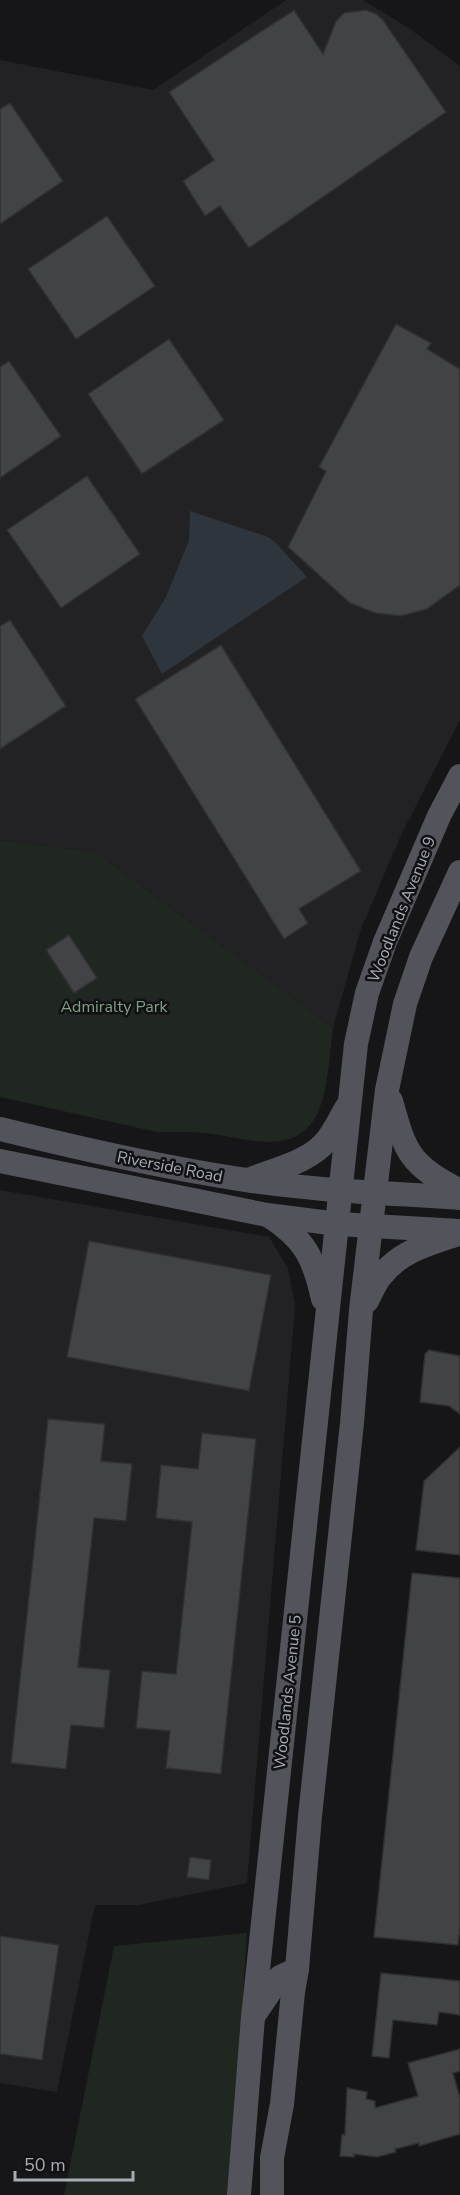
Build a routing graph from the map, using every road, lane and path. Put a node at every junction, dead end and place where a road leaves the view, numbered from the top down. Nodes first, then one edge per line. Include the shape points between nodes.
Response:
1 (460, 776) edge
2 (460, 872) edge
3 (387, 1090) junction
4 (349, 1102) junction
5 (0, 1129) edge
6 (0, 1161) edge
7 (247, 1180) junction
8 (342, 1190) junction
9 (460, 1191) edge
10 (375, 1192) junction
11 (460, 1198) edge
12 (267, 1215) junction
13 (339, 1224) junction
14 (372, 1227) junction
15 (460, 1232) edge
16 (362, 1310) junction
17 (328, 1322) junction
18 (297, 1969) junction
19 (253, 2017) junction
20 (239, 2195) edge
21 (272, 2195) edge

1 - 4 main road, Woodlands Avenue 9 via 407,888 367,993
2 - 3 main road via 408,995
3 - 9 main road via 411,1158 431,1176
3 - 10 main road
4 - 7 main road via 318,1149 301,1160
4 - 8 main road, Woodlands Avenue 9
5 - 7 main road, Riverside Road
6 - 12 main road, Riverside Road
7 - 8 main road, Riverside Road
8 - 10 main road, Riverside Road
8 - 13 main road, Woodlands Avenue 5
10 - 11 main road, Riverside Road
10 - 14 main road
12 - 13 main road, Riverside Road
12 - 17 main road via 289,1229 316,1268
13 - 14 main road, Riverside Road
13 - 17 main road, Woodlands Avenue 5
14 - 15 main road, Riverside Road
14 - 16 main road
15 - 16 main road via 399,1258 380,1276
16 - 18 main road
17 - 19 main road, Woodlands Avenue 5
18 - 19 main road via 280,1977
18 - 21 main road via 272,2158
19 - 20 main road, Woodlands Avenue 5

